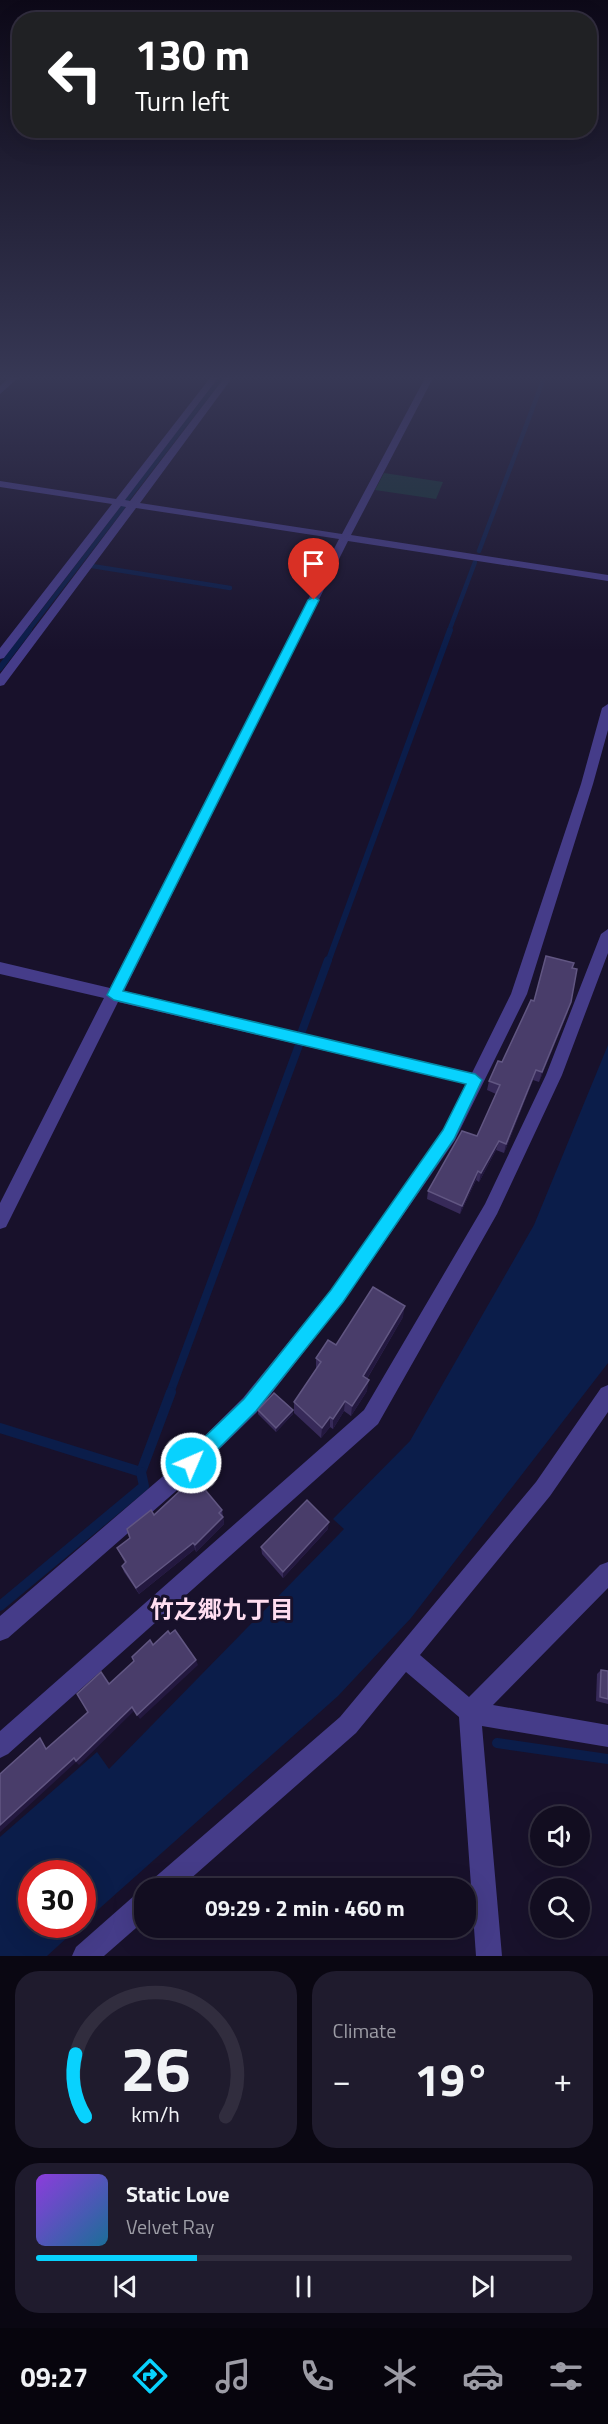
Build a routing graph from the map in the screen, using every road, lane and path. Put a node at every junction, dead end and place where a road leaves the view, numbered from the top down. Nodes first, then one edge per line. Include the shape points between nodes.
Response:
1 (143, 469) edge
2 (160, 469) edge
3 (381, 469) edge
4 (0, 484) edge
5 (118, 502) junction
6 (133, 505) junction
7 (345, 537) junction
8 (608, 578) edge
9 (0, 656) edge
10 (0, 682) edge
11 (608, 708) edge
12 (608, 934) edge
13 (0, 968) edge
14 (114, 995) junction
15 (475, 1080) junction
16 (0, 1221) edge
17 (608, 1395) edge
18 (608, 1573) edge
19 (0, 1630) edge
20 (406, 1657) junction
21 (470, 1712) junction
22 (608, 1736) edge
23 (0, 1746) edge
24 (173, 1878) edge
25 (134, 1913) edge
26 (85, 1956) edge
27 (489, 1956) edge

1 - 5 street
2 - 6 street
3 - 7 street
4 - 5 street
5 - 6 street
5 - 9 street
6 - 7 street
6 - 10 street
7 - 8 street
7 - 14 street
11 - 15 street via 519,994
12 - 23 street via 554,1076 491,1209 371,1417
13 - 14 street
14 - 15 street
14 - 16 street
15 - 19 street via 449,1135 337,1296 250,1405 176,1478
17 - 20 street via 543,1489
18 - 21 street
20 - 21 street
20 - 24 street via 348,1725
21 - 22 street
21 - 27 street
25 - 26 street

